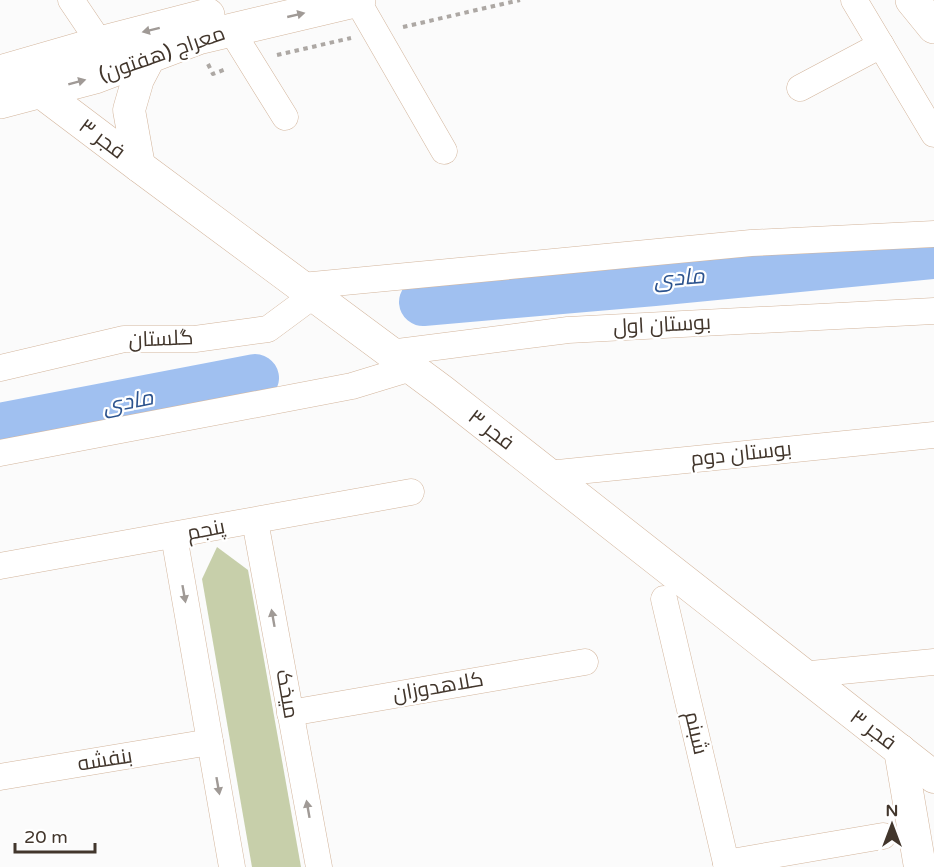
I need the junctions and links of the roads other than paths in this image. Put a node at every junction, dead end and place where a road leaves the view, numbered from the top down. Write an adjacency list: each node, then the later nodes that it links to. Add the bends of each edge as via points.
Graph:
1 (71, 0): 8 (street)
2 (268, 0): 8 (main road, معراج (هفتون), one-way to 8)
3 (358, 0): 7 (main road, معراج (هفتون), one-way to 3); 17 (street)
4 (854, 0): 9 (street)
5 (912, 0): 6 (main road)
6 (934, 27)
7 (231, 30): 10 (main road, معراج (هفتون), via 198,38); 15 (street)
8 (100, 43): 11 (main road, معراج (هفتون))
9 (881, 45): 12 (street); 16 (street)
10 (149, 58): 13 (main road, معراج (هفتون), one-way to 10); 18 (street, via 129,110)
11 (5, 66): 13 (street, فجر ۳)
12 (800, 88)
13 (40, 92): 14 (main road, معراج (هفتون)); 18 (street, فجر ۳)
14 (0, 102)
15 (285, 117)
16 (934, 134)
17 (444, 151)
18 (139, 166): 20 (street, فجر ۳)
19 (934, 234): 20 (street, via 751,243)
20 (308, 291): 22 (street, فجر ۳); 23 (street, گلستان, via 268,329 195,339 124,339)
21 (934, 311): 22 (street, بوستان اول, via 568,330)
22 (401, 360): 25 (street, بوستان اول, via 352,386); 26 (street, فجر ۳)
23 (0, 368)
24 (934, 435): 26 (street, بوستان دوم)
25 (0, 453)
26 (548, 474): 34 (street, فجر ۳)
27 (411, 492): 28 (street, پنجم)
28 (255, 520): 29 (street, پنجم); 35 (street, میخک, one-way to 28)
29 (174, 536): 30 (street, پنجم); 36 (street, one-way to 36)
30 (0, 566)
31 (664, 599): 41 (street, شبنم)
32 (585, 662): 35 (street, کلاهدوزان)
33 (934, 662): 34 (street)
34 (801, 675): 37 (street, فجر ۳)
35 (290, 713): 43 (street, میخک, one-way to 35)
36 (210, 742): 38 (street, بنفشه); 42 (street, one-way to 42)
37 (900, 750): 39 (street, فجر ۳); 44 (street)
38 (0, 777)
39 (934, 777)
40 (883, 836): 41 (street)
41 (727, 865)
42 (232, 867)
43 (319, 867)
44 (920, 867)

